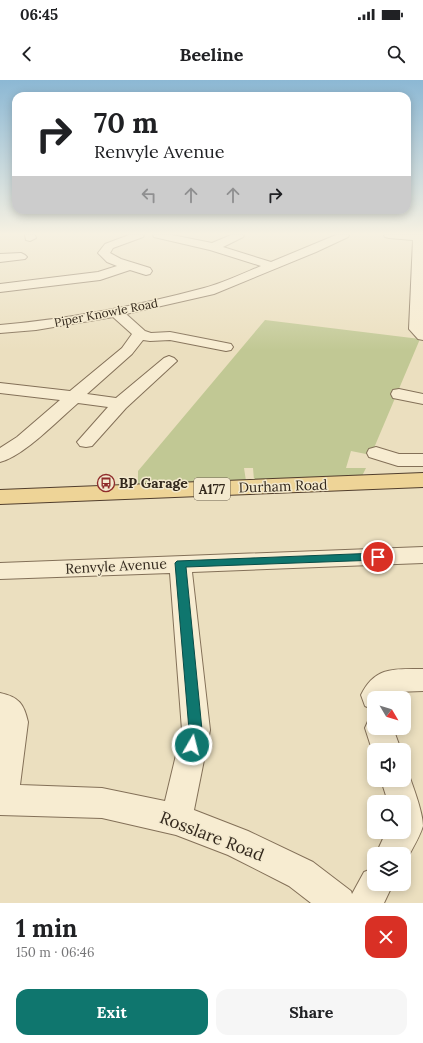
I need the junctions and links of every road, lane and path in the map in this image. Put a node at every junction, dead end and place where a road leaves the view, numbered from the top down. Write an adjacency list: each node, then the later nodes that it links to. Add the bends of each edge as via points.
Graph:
1 (108, 273): 4 (street)
2 (253, 273): 5 (street, Piper Knowle Road, via 209,291)
3 (420, 273): 8 (street, via 416,329)
4 (0, 288)
5 (116, 312): 6 (street, Piper Knowle Road, via 36,326); 7 (street)
6 (0, 329)
7 (140, 334): 9 (street, via 150,337 170,336); 13 (street, via 127,351)
8 (423, 336)
9 (226, 347)
10 (168, 361): 15 (street)
11 (0, 388): 13 (street)
12 (399, 394): 14 (street)
13 (74, 397): 15 (street); 18 (street, via 23,441)
14 (423, 399)
15 (120, 404): 16 (street)
16 (86, 442)
17 (376, 453): 19 (street, via 398,460)
18 (0, 456)
19 (423, 460)
20 (423, 480): 21 (main road, Durham Road / A177)
21 (0, 496)
22 (423, 555): 23 (street, Renvyle Avenue)
23 (180, 563): 24 (street, Renvyle Avenue); 29 (street, via 196,730)
24 (0, 571)
25 (423, 680): 26 (street, via 389,681)
26 (379, 691)
27 (0, 705): 28 (street, via 12,712 14,722)
28 (1, 800): 29 (street, Rosslare Road, via 102,803)
29 (176, 819): 31 (street, Rosslare Road, via 237,842 301,874)
30 (372, 891): 32 (street)
31 (339, 903)
32 (366, 903)

